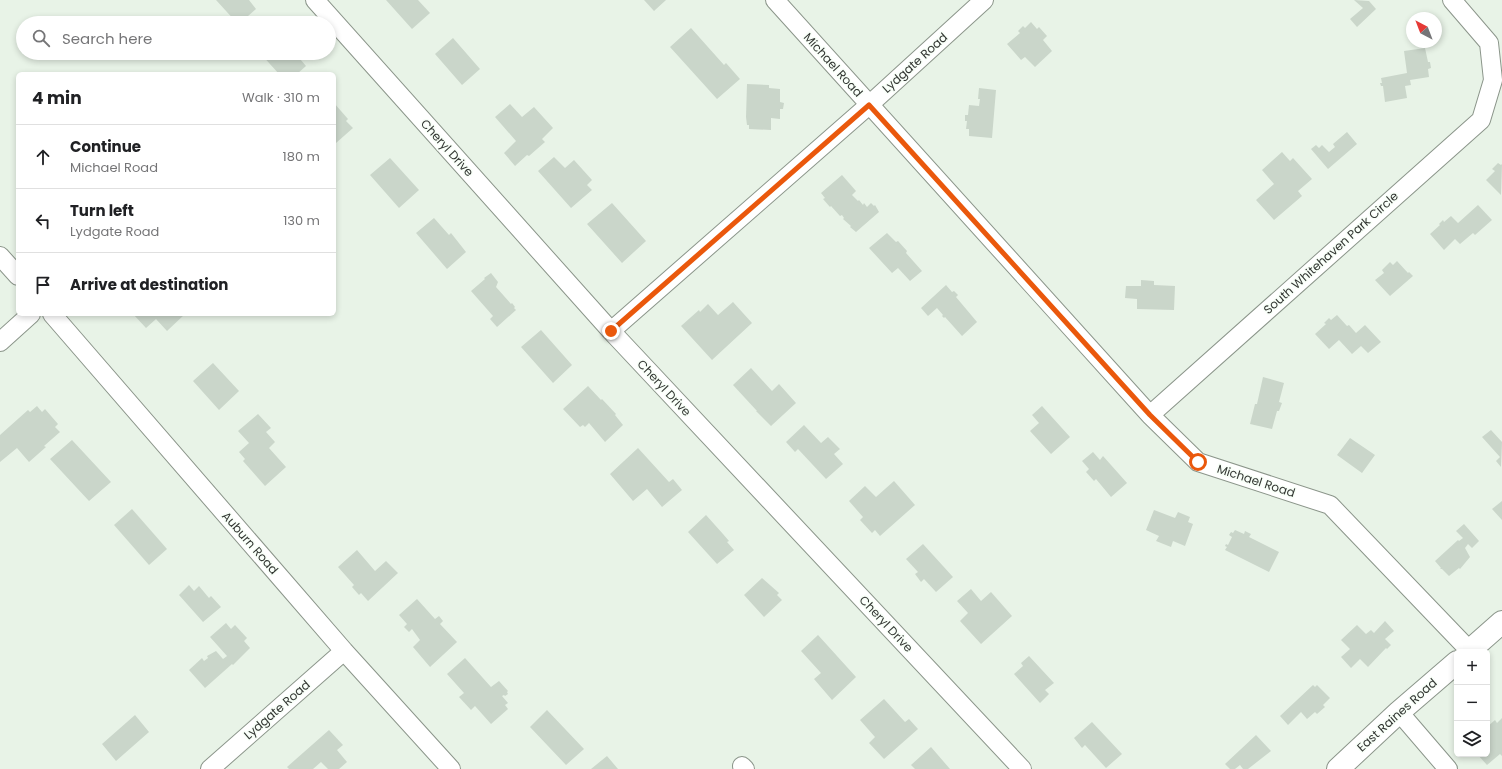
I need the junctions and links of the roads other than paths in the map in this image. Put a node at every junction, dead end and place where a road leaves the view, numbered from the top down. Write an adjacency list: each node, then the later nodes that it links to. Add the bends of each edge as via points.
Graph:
1 (315, 0): 5 (street, Cheryl Drive)
2 (775, 0): 7 (street, Michael Road)
3 (984, 0): 7 (street, Lydgate Road)
4 (1452, 0): 14 (street, South Whitehaven Park Circle, via 1489,43 1493,80 1481,120)
5 (329, 16)
6 (336, 23): 12 (street, Cheryl Drive)
7 (869, 105): 12 (street, Lydgate Road); 14 (street, Michael Road)
8 (0, 256): 9 (street)
9 (16, 274)
10 (28, 316): 13 (street)
11 (54, 316): 18 (street, Auburn Road)
12 (611, 331): 23 (street, Cheryl Drive)
13 (0, 342)
14 (1150, 415): 16 (street, Michael Road, via 1198,462 1330,505)
15 (1502, 622): 17 (main road, East Raines Road)
16 (1460, 649)
17 (1472, 649)
18 (344, 651): 21 (street, Lydgate Road); 22 (street, Auburn Road)
19 (1454, 664): 20 (main road, East Raines Road)
20 (1399, 712): 24 (main road, East Raines Road); 25 (street)
21 (210, 769)
22 (451, 769)
23 (1022, 769)
24 (1338, 769)
25 (1448, 769)

